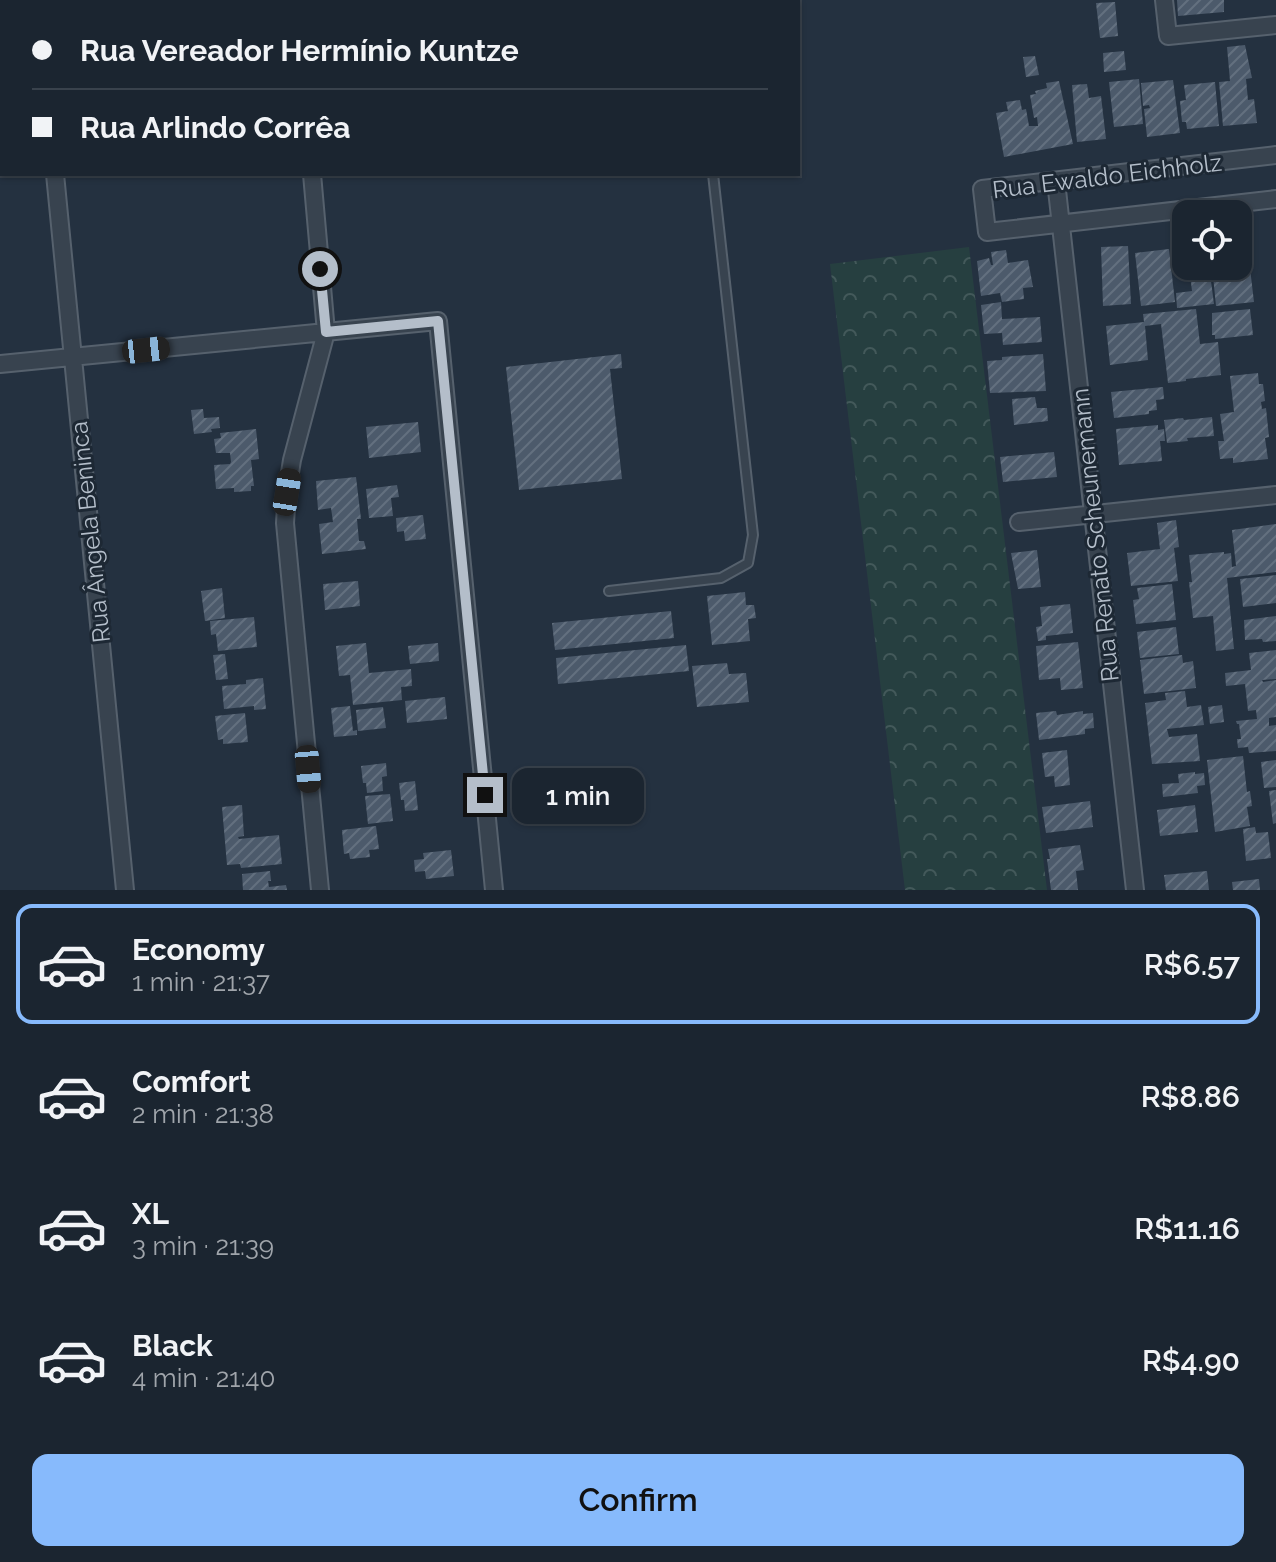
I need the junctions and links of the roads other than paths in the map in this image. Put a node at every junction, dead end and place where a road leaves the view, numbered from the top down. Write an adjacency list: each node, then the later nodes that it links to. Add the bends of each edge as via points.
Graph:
1 (1164, 0): 2 (street, via 1168,36)
2 (1276, 25)
3 (1276, 155): 7 (street, Rua Ewaldo Eichholz)
4 (55, 176): 11 (street, Rua Ângela Beninca)
5 (312, 176): 10 (street)
6 (713, 176): 16 (lane, via 753,535 748,563 721,578)
7 (1056, 181): 9 (street, Rua Renato Scheunemann); 9 (street, Rua Ewaldo Eichholz, via 982,189 983,204 987,232)
8 (1276, 199): 9 (street, Rua Ewaldo Eichholz)
9 (1060, 224): 14 (street, Rua Renato Scheunemann)
10 (326, 332): 11 (street); 18 (street, via 292,460 285,523); 19 (street, via 438,321)
11 (73, 357): 12 (street); 17 (street, Rua Ângela Beninca)
12 (0, 364)
13 (1276, 495): 14 (street)
14 (1093, 514): 15 (street); 20 (street, Rua Renato Scheunemann)
15 (1019, 522)
16 (609, 591)
17 (125, 890)
18 (320, 890)
19 (494, 890)
20 (1135, 890)

